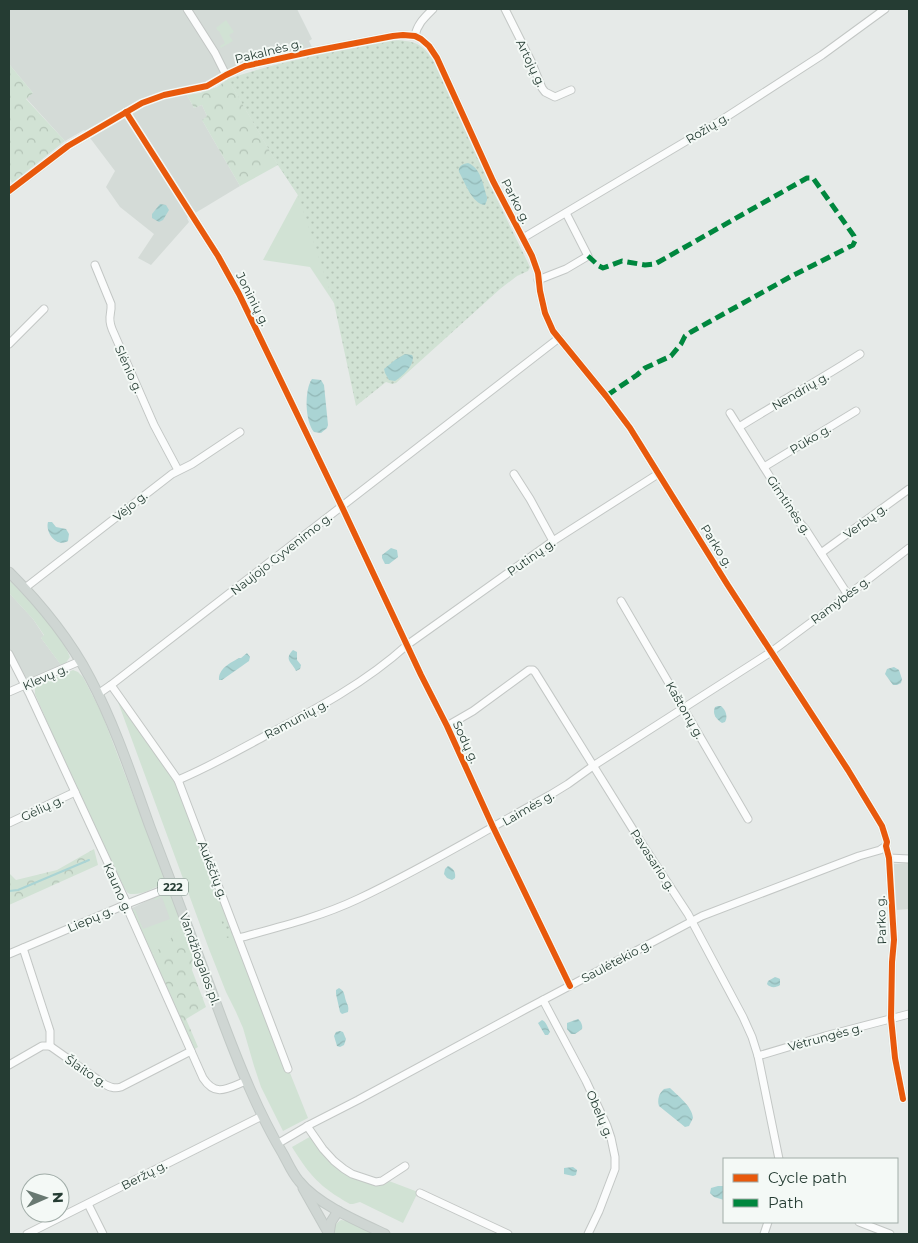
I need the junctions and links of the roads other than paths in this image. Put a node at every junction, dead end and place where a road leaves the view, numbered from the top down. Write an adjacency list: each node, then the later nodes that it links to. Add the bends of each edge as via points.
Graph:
1 (187, 9): 6 (street)
2 (434, 9): 5 (street, via 423,19)
3 (505, 9): 7 (street, Artojų g., via 545,92 555,97)
4 (885, 9): 10 (street, Rožių g., via 749,102)
5 (415, 36): 6 (street, Pakalnės g., via 393,36 314,51 245,66); 11 (street, Parko g., via 426,43 437,58)
6 (226, 75): 8 (street, Pakalnės g., via 207,86 157,96)
7 (571, 90)
8 (126, 112): 9 (street, Pakalnės g., via 62,150); 27 (street, Joninių g., via 239,294)
9 (9, 191)
10 (566, 213): 11 (street, Rožių g.); 13 (street, via 588,256)
11 (523, 238): 13 (street, Parko g., via 534,260)
12 (95, 264): 23 (street, Slėnio g., via 111,304 109,319 112,329 149,414)
13 (538, 280): 15 (street, Parko g., via 544,314)
14 (44, 309): 16 (street)
15 (559, 338): 25 (street, Parko g., via 616,408); 27 (street, Naujojo Gyvenimo g.)
16 (9, 344)
17 (860, 354): 20 (street, Nendrių g.)
18 (856, 411): 22 (street, Pūko g.)
19 (730, 413): 20 (street, Gimtinės g.)
20 (739, 427): 22 (street, Gimtinės g.)
21 (240, 432): 23 (street, Vėjo g.)
22 (764, 467): 30 (street, Gimtinės g.)
23 (178, 470): 32 (street, Vėjo g.)
24 (514, 474): 28 (street)
25 (658, 474): 28 (street, Putinų g.); 36 (street, Parko g.)
26 (909, 489): 30 (street, Verbų g.)
27 (342, 507): 35 (street, Sodų g.); 40 (street, Naujojo Gyvenimo g.)
28 (553, 541): 35 (street, Putinų g.)
29 (909, 548): 33 (street, Ramybės g.)
30 (821, 553): 33 (street, Gimtinės g.)
31 (9, 572): 32 (main road, Vandžiogalos pl. / 222)
32 (25, 588): 38 (main road, Vandžiogalos pl. / 222)
33 (848, 595): 36 (street, Ramybės g.)
34 (622, 601): 43 (street, Kaštonų g.)
35 (407, 646): 44 (street, Sodų g.); 46 (street, Ramunių g., via 333,700)
36 (771, 652): 43 (street, Laimės g.); 51 (street, Parko g., via 877,817 885,832)
37 (9, 654): 39 (street, Kauno g.)
38 (80, 661): 39 (street, Klevų g.); 42 (main road, Vandžiogalos pl. / 222)
39 (25, 685): 41 (street, Klevų g.); 47 (street, Kauno g.)
40 (111, 685): 42 (street, Naujojo Gyvenimo g.); 46 (street, Aukščių g.)
41 (9, 692)
42 (98, 694): 54 (main road, Vandžiogalos pl. / 222)
43 (684, 708): 45 (street, Laimės g.); 48 (street, Kaštonų g.)
44 (447, 726): 45 (street, Pavasario g., via 533,670); 50 (street, Sodų g.)
45 (594, 766): 50 (street, Laimės g.); 56 (street, Pavasario g.)
46 (178, 780): 57 (street, Aukščių g.)
47 (75, 792): 49 (street, Gėlių g.); 55 (street, Kauno g.)
48 (748, 818)
49 (9, 823)
50 (493, 827): 57 (street, Laimės g., via 357,899 316,916); 60 (street, Sodų g.)
51 (886, 846): 52 (street, Parko g.); 56 (street, Saulėtekio g.)
52 (889, 858): 53 (street); 63 (street, Parko g., via 894,940)
53 (909, 859)
54 (173, 886): 55 (street, Liepų g.); 69 (main road, Vandžiogalos pl. / 222)
55 (127, 904): 58 (street, Liepų g.); 65 (street, Kauno g.)
56 (692, 921): 60 (street, Saulėtekio g.); 66 (street, Pavasario g., via 749,1030)
57 (239, 938): 68 (street, Aukščių g.)
58 (22, 948): 59 (street, Liepų g.); 64 (street, via 50,1031)
59 (9, 954)
60 (570, 986): 61 (street, Saulėtekio g.)
61 (542, 1000): 72 (street, Saulėtekio g.); 86 (street, Obelų g., via 607,1126 615,1157 615,1169)
62 (909, 1014): 63 (street, Vėtrungės g.)
63 (891, 1018): 66 (street, Vėtrungės g.); 70 (street, Parko g.)
64 (50, 1046): 65 (street, Šlaito g., via 114,1088); 67 (street, via 42,1046)
65 (191, 1051): 69 (street, Kauno g., via 211,1088 223,1089)
66 (758, 1056): 74 (street, Pavasario g.)
67 (9, 1065)
68 (288, 1069)
69 (246, 1081): 71 (main road, Vandžiogalos pl. / 222)
70 (903, 1099)
71 (262, 1116): 73 (main road, Vandžiogalos pl. / 222); 78 (street, Beržų g.)
72 (307, 1126): 73 (street, Saulėtekio g.); 75 (street, via 334,1161 352,1174 376,1182)
73 (277, 1144): 76 (main road, Vandžiogalos pl. / 222)
74 (779, 1158)
75 (405, 1166)
76 (299, 1181): 79 (main road, Vandžiogalos pl. / 222); 83 (main road)
77 (420, 1193): 85 (street)
78 (88, 1204): 81 (street, Beržų g.); 82 (street)
79 (338, 1211): 83 (main road, via 331,1222); 84 (main road, Vandžiogalos pl. / 222)
80 (862, 1223): 87 (street)
81 (27, 1234)
82 (103, 1234)
83 (329, 1234)
84 (385, 1234)
85 (508, 1234)
86 (588, 1234)
87 (890, 1234)

